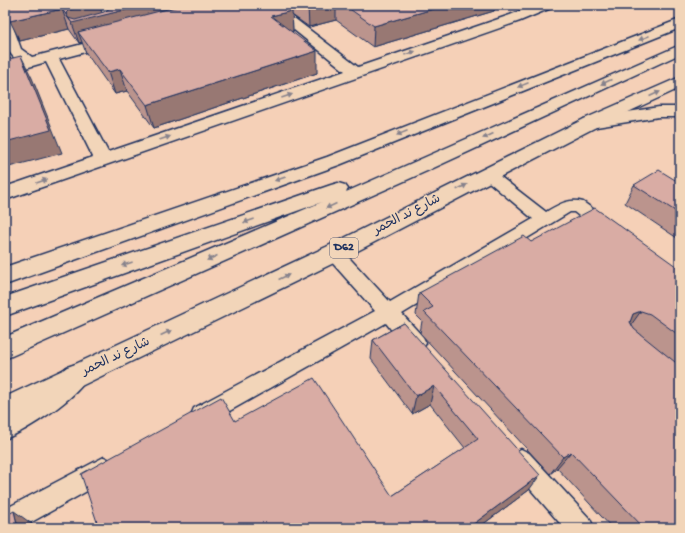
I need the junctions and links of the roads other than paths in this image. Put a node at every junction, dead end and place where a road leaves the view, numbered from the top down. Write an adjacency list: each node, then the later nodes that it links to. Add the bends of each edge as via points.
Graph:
1 (102, 5): 7 (main road, via 114,22 107,27)
2 (269, 5): 15 (main road)
3 (546, 5): 4 (main road)
4 (516, 11): 15 (main road, one-way to 4)
5 (680, 23): 26 (main road, one-way to 26, via 333,161)
6 (5, 24): 11 (main road)
7 (88, 32)
8 (128, 36): 12 (main road)
9 (30, 48): 11 (main road)
10 (680, 48): 20 (main road, one-way to 20)
11 (15, 51): 13 (main road)
12 (51, 57): 13 (main road); 19 (main road)
13 (30, 63): 14 (main road)
14 (5, 69)
15 (355, 72): 19 (main road, one-way to 15)
16 (680, 82): 18 (main road, شارع ند الحمر / D62, one-way to 16)
17 (680, 112): 18 (main road, via 659,112)
18 (590, 123): 21 (main road, شارع ند الحمر / D62)
19 (103, 160): 22 (main road, one-way to 19)
20 (420, 167): 27 (main road, one-way to 27, via 322,193); 29 (main road, one-way to 29)
21 (488, 174): 23 (lane); 25 (main road, شارع ند الحمر / D62, one-way to 21)
22 (5, 194)
23 (545, 220): 24 (lane, via 566,207 577,206); 28 (lane)
24 (617, 235)
25 (334, 253): 28 (lane); 31 (main road, شارع ند الحمر / D62, one-way to 25)
26 (5, 276)
27 (5, 307)
28 (388, 313): 30 (lane); 33 (lane)
29 (5, 348)
30 (430, 359)
31 (76, 375): 32 (main road, شارع ند الحمر / D62); 34 (main road, via 45,401)
32 (5, 410)
33 (186, 424)
34 (5, 426)
35 (508, 446): 38 (lane)
36 (123, 458): 37 (lane)
37 (5, 523)
38 (581, 528)

